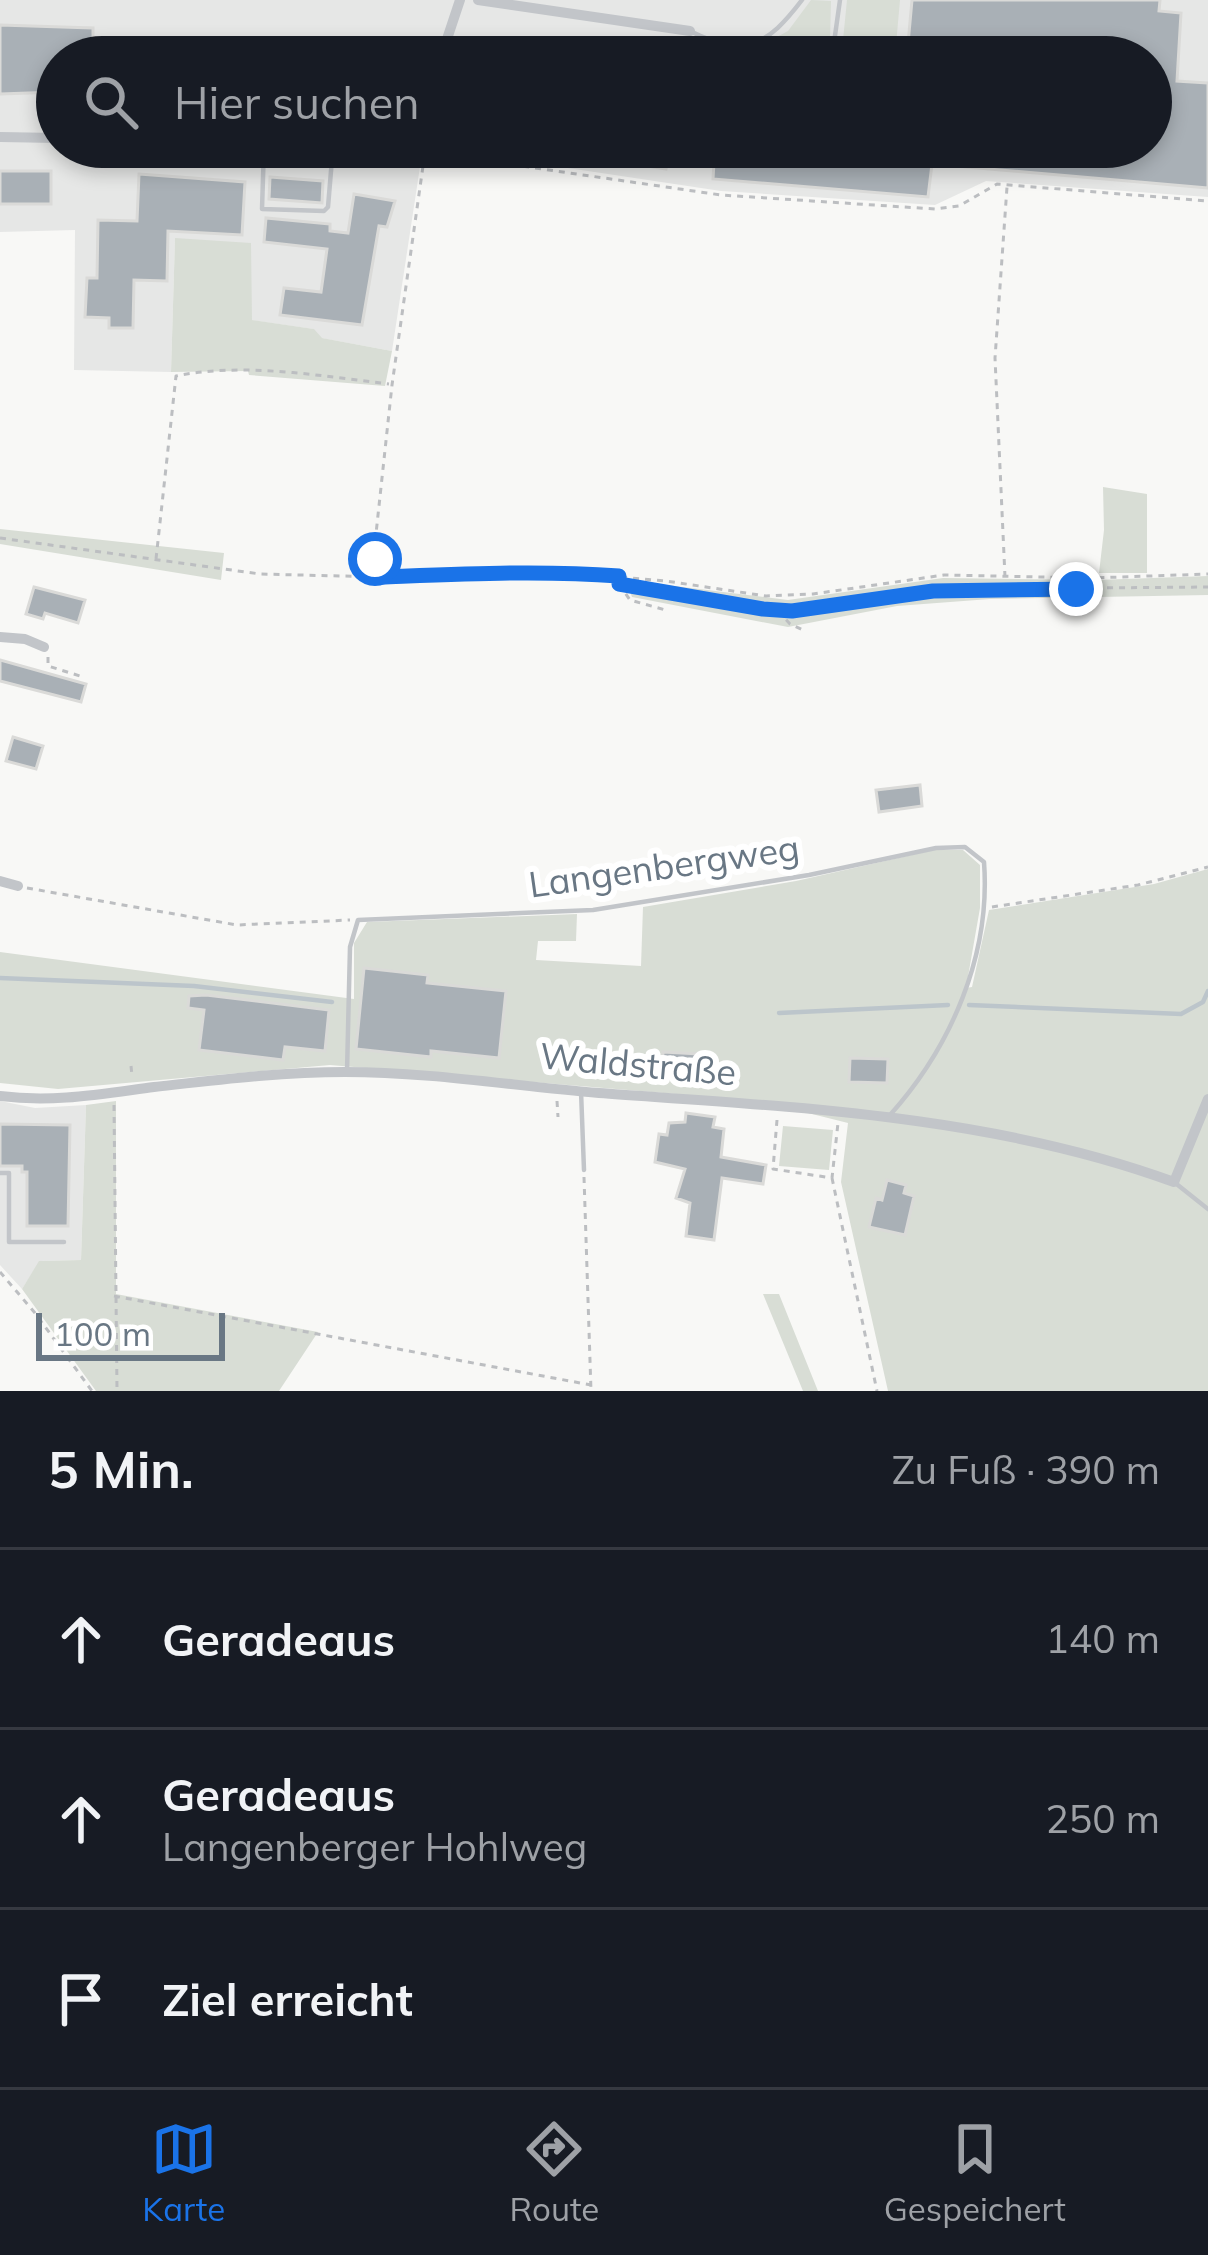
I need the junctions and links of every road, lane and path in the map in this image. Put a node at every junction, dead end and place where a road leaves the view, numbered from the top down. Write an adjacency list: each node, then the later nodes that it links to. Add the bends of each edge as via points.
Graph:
1 (460, 0): 6 (street)
2 (478, 0): 5 (street)
3 (802, 0): 8 (lane)
4 (840, 0): 9 (lane)
5 (690, 31): 7 (lane)
6 (448, 36)
7 (700, 36)
8 (768, 36)
9 (835, 36)
10 (0, 137): 11 (street)
11 (36, 138)
12 (263, 168): 13 (lane, via 262,208 324,211)
13 (331, 168)
14 (423, 168): 18 (path)
15 (535, 168): 16 (path, via 721,195 935,209)
16 (1007, 185): 17 (path); 24 (path, via 995,358)
17 (1208, 201)
18 (392, 385): 20 (path, via 301,374 176,376); 23 (path, via 375,543)
19 (0, 538): 20 (path)
20 (156, 561): 23 (path)
21 (1208, 574): 25 (path)
22 (619, 576): 23 (path); 24 (path, via 766,596 944,574); 26 (path)
23 (381, 577)
24 (1005, 577): 25 (path)
25 (1013, 580): 28 (path, bridge)
26 (619, 584): 29 (path, via 630,600); 30 (path)
27 (1208, 587): 30 (path, via 968,589)
28 (1013, 596)
29 (669, 610)
30 (777, 610): 31 (path)
31 (805, 631)
32 (0, 637): 33 (street)
33 (42, 646): 34 (path, via 38,654 50,658 48,666)
34 (80, 676)
35 (1208, 867): 38 (path)
36 (0, 881): 37 (street)
37 (18, 886): 39 (path, via 238,925)
38 (984, 908): 39 (lane, Langenbergweg, via 983,862 965,847 593,910); 49 (lane, Langenbergweg, via 972,977 947,1033)
39 (358, 920): 40 (lane)
40 (346, 1072): 41 (street, Waldstraße); 43 (street, Waldstraße)
41 (556, 1088): 42 (street, Waldstraße); 48 (path)
42 (581, 1091): 46 (street, Waldstraße); 50 (lane)
43 (114, 1092): 44 (street, Waldstraße, via 37,1101); 57 (path)
44 (0, 1096)
45 (1208, 1100): 53 (street)
46 (778, 1106): 47 (street, Waldstraße); 52 (path, via 773,1168)
47 (839, 1111): 49 (street, Waldstraße); 52 (path)
48 (558, 1117)
49 (888, 1118): 53 (street, Waldstraße, via 1084,1153)
50 (584, 1170): 58 (path)
51 (0, 1173): 55 (lane, via 9,1173 9,1241)
52 (832, 1178): 61 (path)
53 (1174, 1182): 54 (lane)
54 (1208, 1209)
55 (64, 1242)
56 (0, 1272): 59 (path)
57 (114, 1296): 58 (path); 60 (path)
58 (591, 1388)
59 (92, 1391)
60 (116, 1391)
61 (877, 1391)

